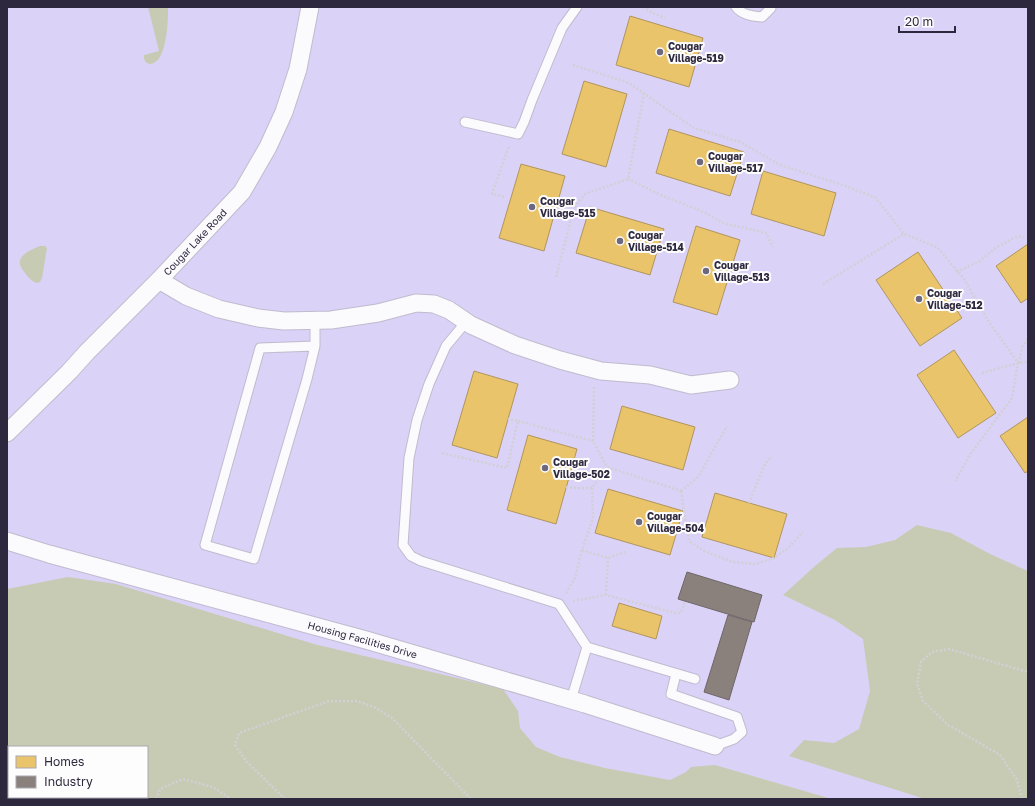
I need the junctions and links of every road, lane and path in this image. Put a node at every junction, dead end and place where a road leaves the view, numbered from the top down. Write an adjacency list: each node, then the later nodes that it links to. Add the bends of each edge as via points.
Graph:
1 (310, 7): 18 (street, Cougar Lake Road, via 298,69 284,112 268,147 242,192)
2 (577, 7): 9 (lane, via 562,28 518,134)
3 (643, 7): 6 (path)
4 (736, 7): 5 (lane, via 740,12 762,17)
5 (771, 8)
6 (665, 18)
7 (573, 65): 8 (path, via 629,83)
8 (644, 93): 11 (path); 13 (path, via 694,128 740,142 780,165 876,198)
9 (466, 122)
10 (509, 143): 12 (path, via 492,194)
11 (628, 179): 15 (path, via 723,223 766,233); 17 (path, via 585,194 574,208)
12 (504, 196)
13 (904, 234): 16 (path, via 937,247); 19 (path)
14 (1026, 238): 16 (path, via 1018,236 997,247 980,261)
15 (773, 247)
16 (957, 272): 25 (path)
17 (556, 277)
18 (159, 280): 20 (street, via 186,296 219,309 284,321); 32 (street, Cougar Lake Road)
19 (823, 284)
20 (315, 320): 21 (street, via 378,313 416,303 434,304 449,310); 23 (lane)
21 (466, 322): 26 (street, via 514,345); 49 (lane, via 446,346 417,420 409,458 403,545 412,556 421,561)
22 (1028, 339): 25 (path, via 1022,347)
23 (314, 346): 23 (lane, via 307,379 254,559 205,545 260,348)
24 (1028, 362): 25 (path)
25 (1018, 363): 27 (path); 37 (path, via 1012,398 971,453)
26 (594, 369): 28 (street, via 650,375 692,385); 33 (path)
27 (982, 373)
28 (730, 380)
29 (508, 419): 30 (path)
30 (518, 421): 33 (path); 34 (path, via 507,468)
31 (727, 426): 40 (path, via 698,476)
32 (7, 433)
33 (593, 441): 36 (path)
34 (442, 453)
35 (772, 456): 41 (path, via 764,466)
36 (607, 467): 39 (path); 40 (path)
37 (955, 481)
38 (566, 487): 39 (path)
39 (592, 488): 44 (path, via 593,518)
40 (681, 490): 42 (path, via 689,541 704,551 734,562 755,564 774,558)
41 (749, 503)
42 (803, 532)
43 (7, 541): 54 (street, Housing Facilities Drive, via 366,640)
44 (582, 550): 46 (path); 49 (path, via 576,578)
45 (625, 552): 46 (path)
46 (608, 558): 47 (path)
47 (606, 595): 48 (path, via 675,613 680,613); 49 (path)
48 (685, 601)
49 (559, 604): 50 (lane)
50 (587, 647): 52 (lane); 54 (lane)
51 (1028, 672): 60 (path, via 949,649 932,652 921,662 917,684 923,701 948,725 1000,755 1017,780)
52 (676, 674): 53 (lane); 55 (lane, via 671,694 736,717 742,732 734,739)
53 (695, 679)
54 (571, 700): 55 (street, Housing Facilities Drive)
55 (715, 746)
56 (156, 799): 57 (path, via 160,788 183,779 213,786)
57 (231, 799)
58 (285, 799): 59 (path, via 246,761 235,745 239,733 329,701 357,701 374,707 392,718)
59 (471, 799)
60 (1022, 799)

